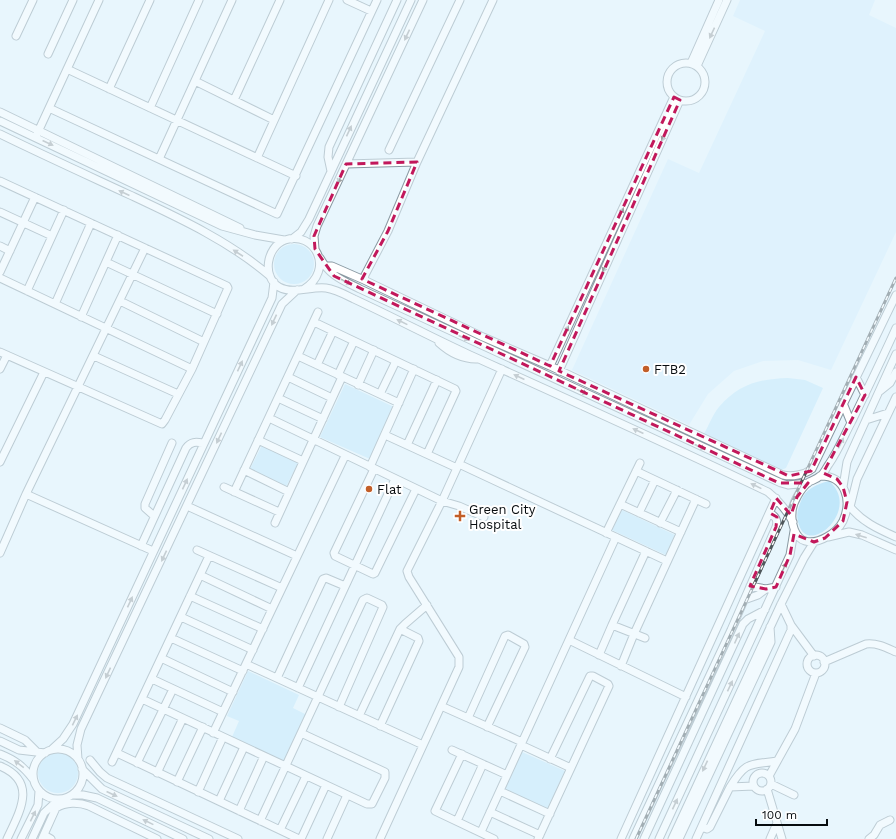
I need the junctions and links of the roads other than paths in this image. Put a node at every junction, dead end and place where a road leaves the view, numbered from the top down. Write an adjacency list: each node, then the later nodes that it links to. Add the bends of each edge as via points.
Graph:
1 (33, 0): 19 (street)
2 (73, 0): 20 (street)
3 (99, 0): 22 (street)
4 (150, 0): 24 (street)
5 (199, 0): 28 (street)
6 (232, 0): 23 (street)
7 (280, 0): 26 (street)
8 (329, 0): 31 (street)
9 (347, 0): 18 (street)
10 (377, 0): 18 (street)
11 (397, 0): 41 (street, via 328,147)
12 (410, 0): 41 (street, one-way to 12)
13 (423, 0): 40 (street, one-way to 40)
14 (460, 0): 36 (street)
15 (493, 0): 39 (street)
16 (720, 0): 21 (street)
17 (727, 0): 21 (street, one-way to 21)
18 (371, 11): 42 (street)
19 (16, 36)
20 (48, 54)
21 (694, 64): 25 (street, via 678,64 669,74 668,86); 25 (street, via 705,75 702,93 692,100)
22 (67, 69): 24 (street); 27 (street)
23 (194, 82): 26 (street); 30 (street)
24 (109, 89): 28 (street)
25 (677, 99): 86 (street, one-way to 25); 91 (street, one-way to 91)
26 (234, 100): 31 (street)
27 (49, 108): 33 (street); 38 (street)
28 (150, 108): 30 (street)
29 (0, 112): 33 (street)
30 (177, 120): 37 (street); 38 (street)
31 (274, 120): 37 (street)
32 (0, 121): 35 (street)
33 (39, 130): 35 (street); 50 (street)
34 (0, 134): 63 (street, one-way to 34, via 258,266 183,221)
35 (35, 137): 50 (street, one-way to 50, via 222,226)
36 (389, 150)
37 (257, 158): 42 (street)
38 (159, 159): 42 (street, via 276,214)
39 (417, 162): 40 (street); 64 (street)
40 (346, 164): 57 (street, one-way to 57, via 317,226 314,236)
41 (331, 171): 52 (street, via 309,219 301,232)
42 (296, 176)
43 (0, 181): 44 (street)
44 (35, 197): 45 (street); 47 (street)
45 (64, 210): 48 (street); 51 (street)
46 (0, 212): 47 (street)
47 (23, 222): 51 (street); 56 (street)
48 (91, 223): 49 (street); 69 (street)
49 (118, 235): 55 (street); 58 (street)
50 (255, 235): 53 (street)
51 (52, 236): 66 (street)
52 (292, 238): 53 (street); 57 (street, via 305,241)
53 (284, 240): 63 (street, via 271,251 268,260)
54 (0, 246): 56 (street)
55 (145, 248): 61 (street); 71 (street, via 228,287)
56 (10, 251): 60 (street)
57 (317, 253): 59 (street); 65 (street, via 320,270 315,280)
58 (106, 262): 61 (street); 72 (street)
59 (325, 266): 64 (street, via 332,266); 115 (street, one-way to 115, via 334,276 360,289)
60 (0, 272)
61 (133, 274): 68 (street); 71 (street)
62 (0, 278): 66 (street)
63 (272, 279): 65 (street, via 280,287 291,291); 119 (street, one-way to 63, via 272,298)
64 (364, 280): 86 (street)
65 (301, 289): 90 (street, one-way to 65, via 327,288); 148 (street, one-way to 148, via 282,304)
66 (27, 291): 69 (street)
67 (896, 295): 96 (street)
68 (120, 301): 75 (street); 78 (street)
69 (55, 304): 72 (street)
70 (318, 312): 73 (street)
71 (217, 314): 78 (street)
72 (81, 317): 75 (street)
73 (314, 322): 76 (street); 83 (street)
74 (896, 328): 103 (street)
75 (107, 329): 82 (street); 87 (street)
76 (333, 331): 77 (street); 85 (street)
77 (354, 341): 79 (street); 94 (street)
78 (204, 342): 87 (street)
79 (374, 350): 84 (street); 98 (street)
80 (3, 353): 88 (street); 92 (street)
81 (896, 354): 100 (street)
82 (94, 356): 99 (street); 101 (street)
83 (298, 356): 85 (street); 95 (street)
84 (396, 361): 89 (street); 102 (street)
85 (317, 365): 94 (street)
86 (550, 366): 91 (street)
87 (192, 368): 101 (street)
88 (0, 369)
89 (414, 369): 97 (street); 107 (street)
90 (502, 369): 127 (street); 142 (street, one-way to 90, via 709,464)
91 (559, 370): 111 (street)
92 (44, 372): 99 (street); 124 (street)
93 (896, 372): 100 (street, via 890,383)
94 (340, 376): 98 (street); 106 (street)
95 (288, 377): 105 (street); 106 (street)
96 (856, 377): 103 (street); 108 (street)
97 (437, 380): 121 (street); 122 (street, via 456,390)
98 (358, 385): 102 (street)
99 (79, 386): 101 (street, via 162,424); 141 (street)
100 (879, 392): 113 (street)
101 (178, 394)
102 (380, 394): 107 (street)
103 (865, 395): 114 (street)
104 (896, 397): 109 (street)
105 (278, 398): 110 (street); 112 (street)
106 (332, 398): 112 (street)
107 (399, 403): 116 (street)
108 (843, 403): 111 (street, via 811,470 789,476); 114 (street)
109 (888, 413): 113 (street); 147 (street, via 857,479)
110 (269, 418): 117 (street); 118 (street)
111 (660, 418): 115 (street)
112 (323, 419): 118 (street)
113 (866, 420): 136 (street, via 847,462)
114 (851, 423): 131 (street, one-way to 114, via 838,451)
115 (657, 427): 134 (street, one-way to 134, via 781,484)
116 (385, 435): 121 (street); 128 (street)
117 (258, 440): 125 (street); 129 (street)
118 (313, 440): 123 (street); 125 (street)
119 (204, 443): 152 (street, via 193,442 186,448); 167 (street, one-way to 119)
120 (172, 444): 152 (street, via 145,504 145,508)
121 (407, 445): 122 (street)
122 (427, 454): 127 (street)
123 (345, 456): 128 (street); 171 (street)
124 (0, 460)
125 (304, 461): 140 (street)
126 (640, 463): 130 (street)
127 (458, 466): 144 (street); 159 (street)
128 (372, 468): 132 (street); 173 (street, via 334,553 335,556)
129 (244, 470): 139 (street); 140 (street)
130 (636, 471): 133 (street); 145 (street)
131 (821, 476): 134 (street); 136 (street, via 837,479)
132 (395, 479): 137 (street); 173 (street)
133 (655, 480): 138 (street); 151 (street)
134 (808, 483): 154 (street, via 797,497 792,513)
135 (224, 487): 139 (street)
136 (843, 487): 147 (street)
137 (416, 489): 144 (street); 173 (street, via 376,573)
138 (677, 490): 143 (street); 156 (street)
139 (234, 492): 149 (street)
140 (289, 492): 149 (street)
141 (26, 494): 164 (street); 169 (street)
142 (776, 498): 150 (street); 154 (street)
143 (696, 499): 146 (street); 158 (street)
144 (442, 501): 153 (street); 183 (street, via 407,571)
145 (620, 504): 151 (street); 159 (street)
146 (706, 504)
147 (848, 505): 161 (street, via 866,522); 162 (street, via 840,526)
148 (187, 506): 171 (street); 238 (street, one-way to 238, via 82,729 77,745)
149 (280, 512): 155 (street)
150 (770, 512): 176 (street, via 777,520 776,527); 211 (street)
151 (639, 513): 156 (street)
152 (154, 516): 164 (street)
153 (484, 517)
154 (793, 522): 157 (street)
155 (275, 523)
156 (660, 523): 158 (street)
157 (794, 530): 163 (street, via 804,541); 177 (street, one-way to 157, via 790,555)
158 (681, 532): 172 (street)
159 (606, 533): 160 (street)
160 (616, 537): 168 (street); 195 (street)
161 (896, 537)
162 (825, 538): 163 (street); 166 (street, one-way to 162, via 849,532)
163 (814, 542): 182 (street)
164 (141, 546): 167 (street)
165 (197, 550): 170 (street)
166 (896, 550)
167 (153, 551): 232 (street, one-way to 167, via 63,739 73,724)
168 (646, 551): 172 (street); 188 (street)
169 (0, 553)
170 (209, 556): 174 (street); 178 (street)
171 (297, 556): 178 (street)
172 (667, 561): 192 (street)
173 (355, 565): 175 (street)
174 (200, 575): 180 (street); 184 (street)
175 (345, 586): 205 (street, via 323,579); 207 (street)
176 (750, 586): 179 (street); 181 (street)
177 (776, 587): 179 (street); 185 (street)
178 (282, 588): 184 (street)
179 (766, 589): 181 (street)
180 (190, 596): 186 (street); 190 (street)
181 (744, 600): 293 (street)
182 (781, 604): 187 (street); 189 (street)
183 (427, 606): 191 (street); 213 (street, via 460,661)
184 (272, 609): 190 (street)
185 (765, 610): 294 (street, one-way to 185, via 743,624); 295 (street, one-way to 185)
186 (181, 617): 193 (street); 196 (street)
187 (791, 625): 199 (street); 275 (street, via 791,630)
188 (612, 626): 192 (street); 198 (street)
189 (770, 627): 296 (street, one-way to 296); 297 (street, via 771,642)
190 (263, 629): 196 (street)
191 (400, 629): 217 (street); 220 (street, via 418,638 418,641)
192 (634, 634): 194 (street); 202 (street)
193 (171, 638): 200 (street); 203 (street)
194 (645, 638)
195 (568, 640): 198 (street); 228 (street)
196 (253, 650): 203 (street)
197 (896, 652): 201 (street, via 874,643 866,644)
198 (599, 655): 202 (street)
199 (814, 656): 201 (street, via 819,656); 204 (street, via 808,661 807,666)
200 (162, 658): 206 (street); 209 (street)
201 (824, 662): 204 (street, via 823,668)
202 (621, 666): 211 (street)
203 (245, 667): 205 (street); 209 (street)
204 (816, 673): 241 (street, via 795,730)
205 (277, 678): 207 (street)
206 (152, 679): 208 (street); 212 (street)
207 (298, 688): 210 (street)
208 (173, 689): 215 (street); 216 (street)
209 (233, 692): 216 (street)
210 (318, 697): 214 (street); 214 (street, via 364,598 382,604 383,608); 225 (street)
211 (686, 697): 292 (street)
212 (142, 699): 215 (street); 234 (street)
213 (441, 706): 219 (street); 229 (street)
214 (339, 707): 217 (street)
215 (163, 709): 218 (street); 243 (street)
216 (223, 712): 224 (street)
217 (359, 716): 220 (street)
218 (183, 718): 221 (street); 249 (street)
219 (468, 718): 222 (street); 222 (street, via 505,636 508,635 525,647)
220 (380, 726): 229 (street)
221 (203, 727): 224 (street); 253 (street)
222 (487, 727): 228 (street)
223 (0, 728): 233 (street, via 25,740)
224 (214, 732): 226 (street)
225 (300, 733): 246 (street); 262 (street, via 385,772 385,778 372,804)
226 (224, 737): 230 (street); 260 (street)
227 (0, 741): 233 (street, via 19,750)
228 (521, 744): 239 (street); 250 (street)
229 (423, 745): 290 (street)
230 (244, 747): 237 (street); 265 (street)
231 (452, 750): 236 (street)
232 (48, 751): 233 (street); 238 (street, via 61,749); 252 (street, via 37,760 33,769)
233 (36, 752)
234 (116, 753): 242 (street); 243 (street)
235 (0, 754): 252 (street, one-way to 235, via 24,767)
236 (462, 754): 244 (street); 272 (street, via 435,810)
237 (264, 756): 246 (street); 266 (street)
238 (78, 759): 248 (street)
239 (550, 759): 247 (street); 247 (street, via 589,678 593,676 609,685)
240 (90, 760): 271 (street, via 107,778)
241 (777, 761): 254 (street); 257 (street, via 746,767)
242 (112, 762)
243 (137, 763): 249 (street)
244 (483, 764): 250 (street); 272 (street)
245 (0, 766): 280 (street, via 14,773 23,795 21,810)
246 (285, 766): 251 (street); 269 (street)
247 (571, 768): 268 (street)
248 (82, 769): 261 (street, via 82,779); 274 (street, one-way to 274, via 102,789)
249 (158, 773): 253 (street)
250 (507, 775): 259 (street)
251 (306, 776): 255 (street); 276 (street)
252 (33, 779): 258 (street)
253 (177, 782): 260 (street)
254 (769, 783): 256 (street, via 762,791); 256 (street, via 764,773 756,775 753,780); 263 (street); 273 (street)
255 (326, 785): 262 (street); 288 (street)
256 (754, 786): 257 (street)
257 (730, 787): 275 (street, via 710,827)
258 (39, 791): 264 (street, via 45,796); 281 (street, one-way to 258, via 38,805)
259 (500, 791): 267 (street); 268 (street)
260 (198, 792): 265 (street)
261 (72, 795): 264 (street); 285 (street, one-way to 261, via 97,798)
262 (347, 795): 289 (street)
263 (794, 795)
264 (60, 799): 282 (street, via 44,813)
265 (219, 801): 266 (street)
266 (239, 811): 269 (street)
267 (490, 812): 277 (street); 279 (street)
268 (550, 814): 279 (street)
269 (260, 820): 276 (street)
270 (890, 820): 301 (street, via 880,825)
271 (198, 821): 274 (street); 287 (street)
272 (457, 821): 277 (street)
273 (777, 823): 299 (street); 300 (street)
274 (178, 824): 286 (street)
275 (702, 827): 298 (street)
276 (280, 830): 288 (street)
277 (481, 832): 291 (street)
278 (43, 837): 283 (street); 284 (street, via 56,808 71,803 89,806)
279 (539, 837)
280 (7, 839)
281 (21, 839)
282 (32, 839)
283 (51, 839)
284 (157, 839)
285 (183, 839)
286 (209, 839)
287 (238, 839)
288 (300, 839)
289 (327, 839)
290 (380, 839)
291 (494, 839)
292 (621, 839)
293 (633, 839)
294 (644, 839)
295 (659, 839)
296 (672, 839)
297 (679, 839)
298 (696, 839)
299 (770, 839)
300 (782, 839)
301 (869, 839)

